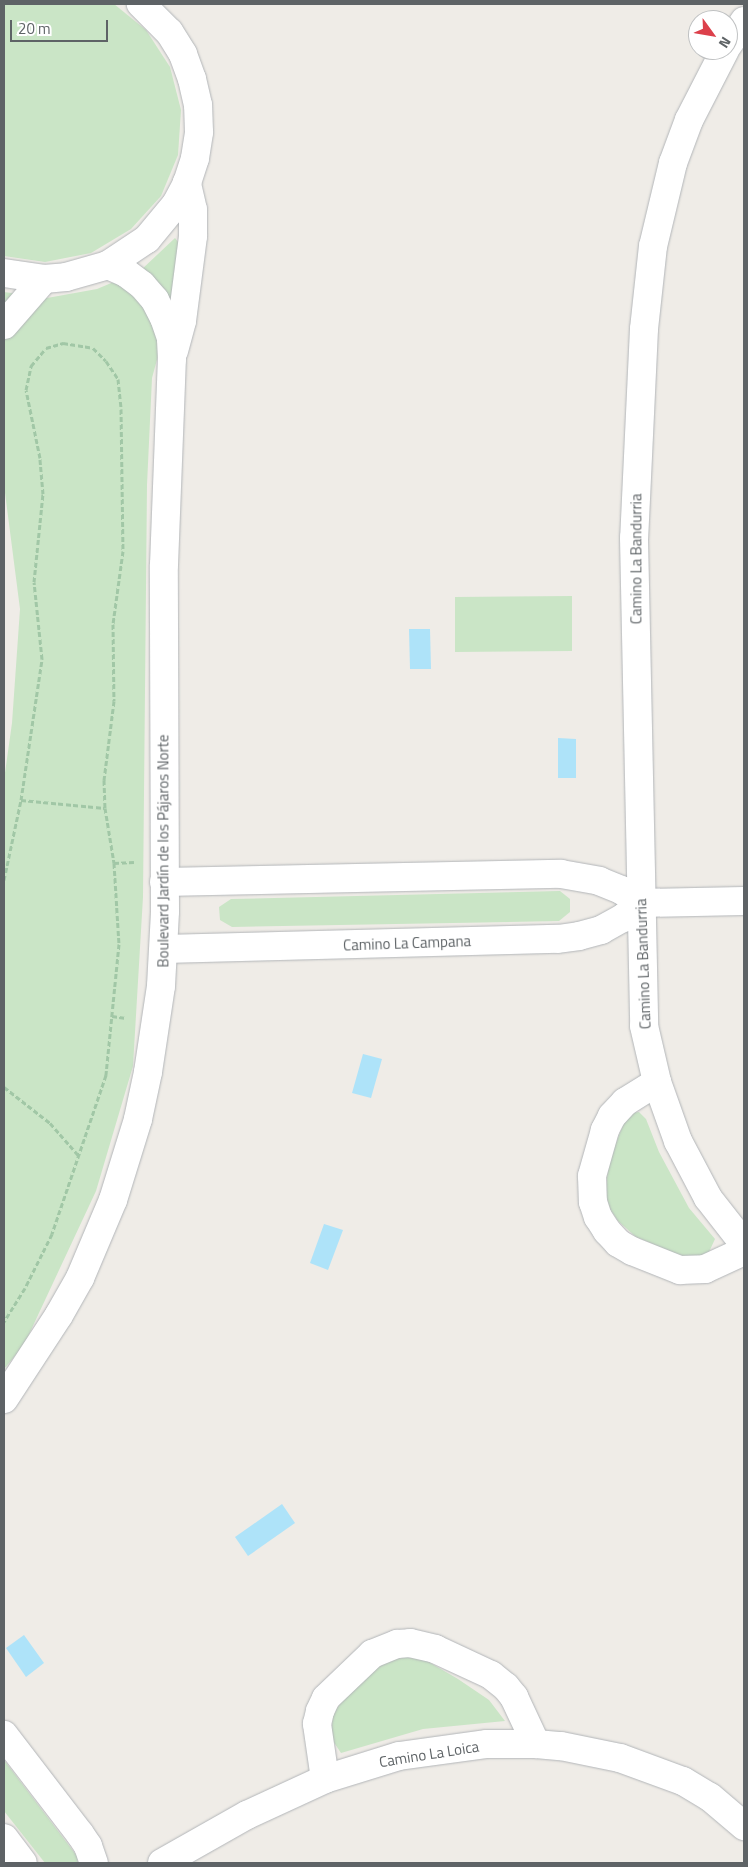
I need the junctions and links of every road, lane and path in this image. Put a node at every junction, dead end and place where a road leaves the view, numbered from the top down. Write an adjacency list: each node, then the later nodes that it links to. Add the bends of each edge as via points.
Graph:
1 (141, 4): 3 (street, via 169,32 183,54 192,79 198,105 198,132 195,158)
2 (720, 60): 14 (street, Camino La Bandurria, via 689,120 673,163 653,246 648,287 634,538)
3 (187, 183): 4 (street, via 163,223 141,244); 8 (street, Boulevard Jardín de los Pájaros Norte, via 193,210 193,236 182,321)
4 (108, 265): 6 (street, via 66,277); 8 (street, Boulevard Jardín de los Pájaros Norte, via 142,285 154,300 164,318)
5 (4, 273): 6 (street)
6 (44, 279): 7 (street)
7 (4, 326)
8 (172, 359): 12 (street, Boulevard Jardín de los Pájaros Norte, via 164,565)
9 (21, 800): 10 (path); 10 (path, via 42,658 34,582 43,494 40,458 26,390 31,366 46,348 63,343 93,348 106,361 118,379 121,409 123,551 113,624 114,701 104,780); 11 (path)
10 (105, 808): 18 (path, via 114,863 119,944 106,1075)
11 (4, 880)
12 (164, 882): 14 (street, via 561,874 599,881); 15 (street, Boulevard Jardín de los Pájaros Norte)
13 (744, 901): 14 (street)
14 (641, 903): 15 (street, Camino La Campana, via 601,930 558,939); 16 (street, Camino La Bandurria, via 644,1026)
15 (164, 949): 22 (street, Boulevard Jardín de los Pájaros Norte, via 157,1023 148,1072 113,1200 83,1270 59,1315)
16 (657, 1082): 19 (street, Camino La Bandurria, via 678,1141 692,1169 708,1198); 20 (street, via 625,1102 605,1130 591,1189 598,1217 618,1242 680,1270 705,1269)
17 (4, 1086): 18 (path, via 50,1123)
18 (80, 1157): 21 (path, via 52,1234)
19 (744, 1244)
20 (744, 1251)
21 (4, 1322)
22 (4, 1399)
23 (4, 1735): 29 (street, via 80,1834)
24 (536, 1744): 25 (street, Camino La Loica, via 438,1749 400,1756); 25 (street, via 514,1697 491,1675 435,1649 410,1643 397,1644 372,1654 326,1698 317,1724); 26 (street, Camino La Loica, via 587,1750 654,1769 710,1796)
25 (325, 1779): 30 (street, Camino La Loica, via 247,1816)
26 (744, 1826)
27 (4, 1838): 28 (street)
28 (23, 1863)
29 (94, 1863)
30 (162, 1863)

